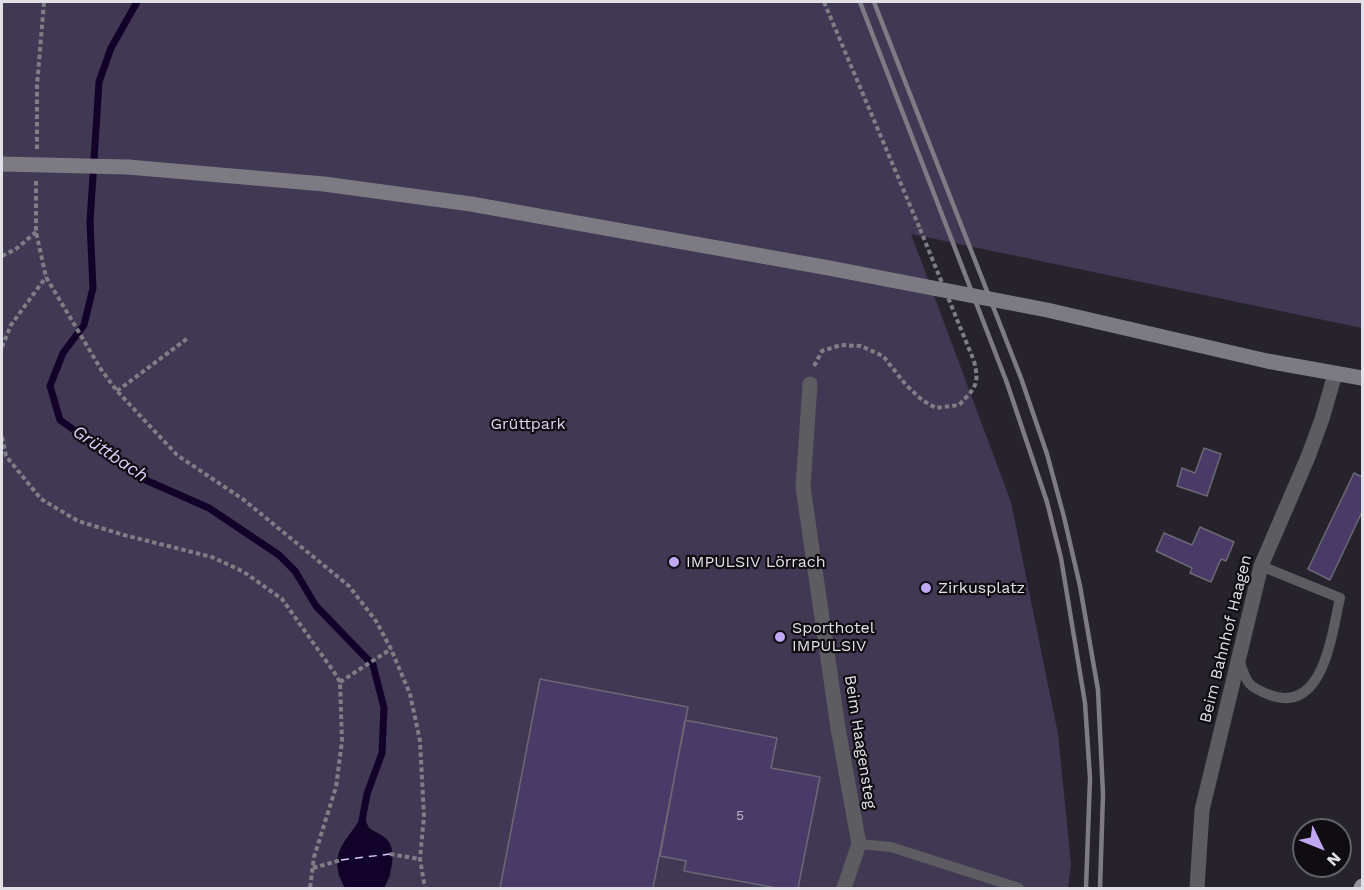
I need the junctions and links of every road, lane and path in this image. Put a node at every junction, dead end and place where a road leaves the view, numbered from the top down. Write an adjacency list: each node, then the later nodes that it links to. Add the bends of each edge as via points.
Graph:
1 (44, 2): 3 (path)
2 (824, 2): 13 (path, bridge, via 978,376 973,390 959,405 936,408 906,385 883,356 861,346 841,345 822,351 814,364)
3 (37, 154)
4 (2, 164): 11 (main road, bridge, via 128,167 324,184 471,204 1024,305)
5 (36, 176): 6 (path)
6 (36, 232): 7 (path); 8 (path)
7 (2, 256)
8 (46, 277): 10 (path, via 11,325); 14 (path)
9 (188, 338): 14 (path)
10 (2, 347)
11 (1335, 374): 12 (main road); 17 (street, Beim Bahnhof Haagen, via 1308,456)
12 (1362, 378)
13 (810, 384): 21 (street, Beim Haagensteg, via 803,487)
14 (117, 391): 18 (path, via 177,455 243,500 349,586 376,621)
15 (2, 437): 16 (path)
16 (4, 457): 20 (path, via 41,499 78,520 212,557 244,572 282,599)
17 (1261, 566): 19 (street, Beim Bahnhof Haagen); 19 (lane, via 1340,598 1325,665 1310,688 1296,696 1278,698 1246,681)
18 (391, 649): 20 (path); 23 (path, via 410,694 420,741 424,816)
19 (1239, 657): 30 (street, Beim Bahnhof Haagen, via 1202,810)
20 (340, 682): 25 (path, via 342,741 336,787)
21 (859, 844): 28 (street, Beim Haagensteg); 29 (lane, via 891,847)
22 (390, 854): 23 (path)
23 (420, 859): 27 (path)
24 (341, 860): 25 (path)
25 (312, 868): 26 (path)
26 (310, 888)
27 (425, 888)
28 (844, 888)
29 (1019, 888)
30 (1197, 888)

